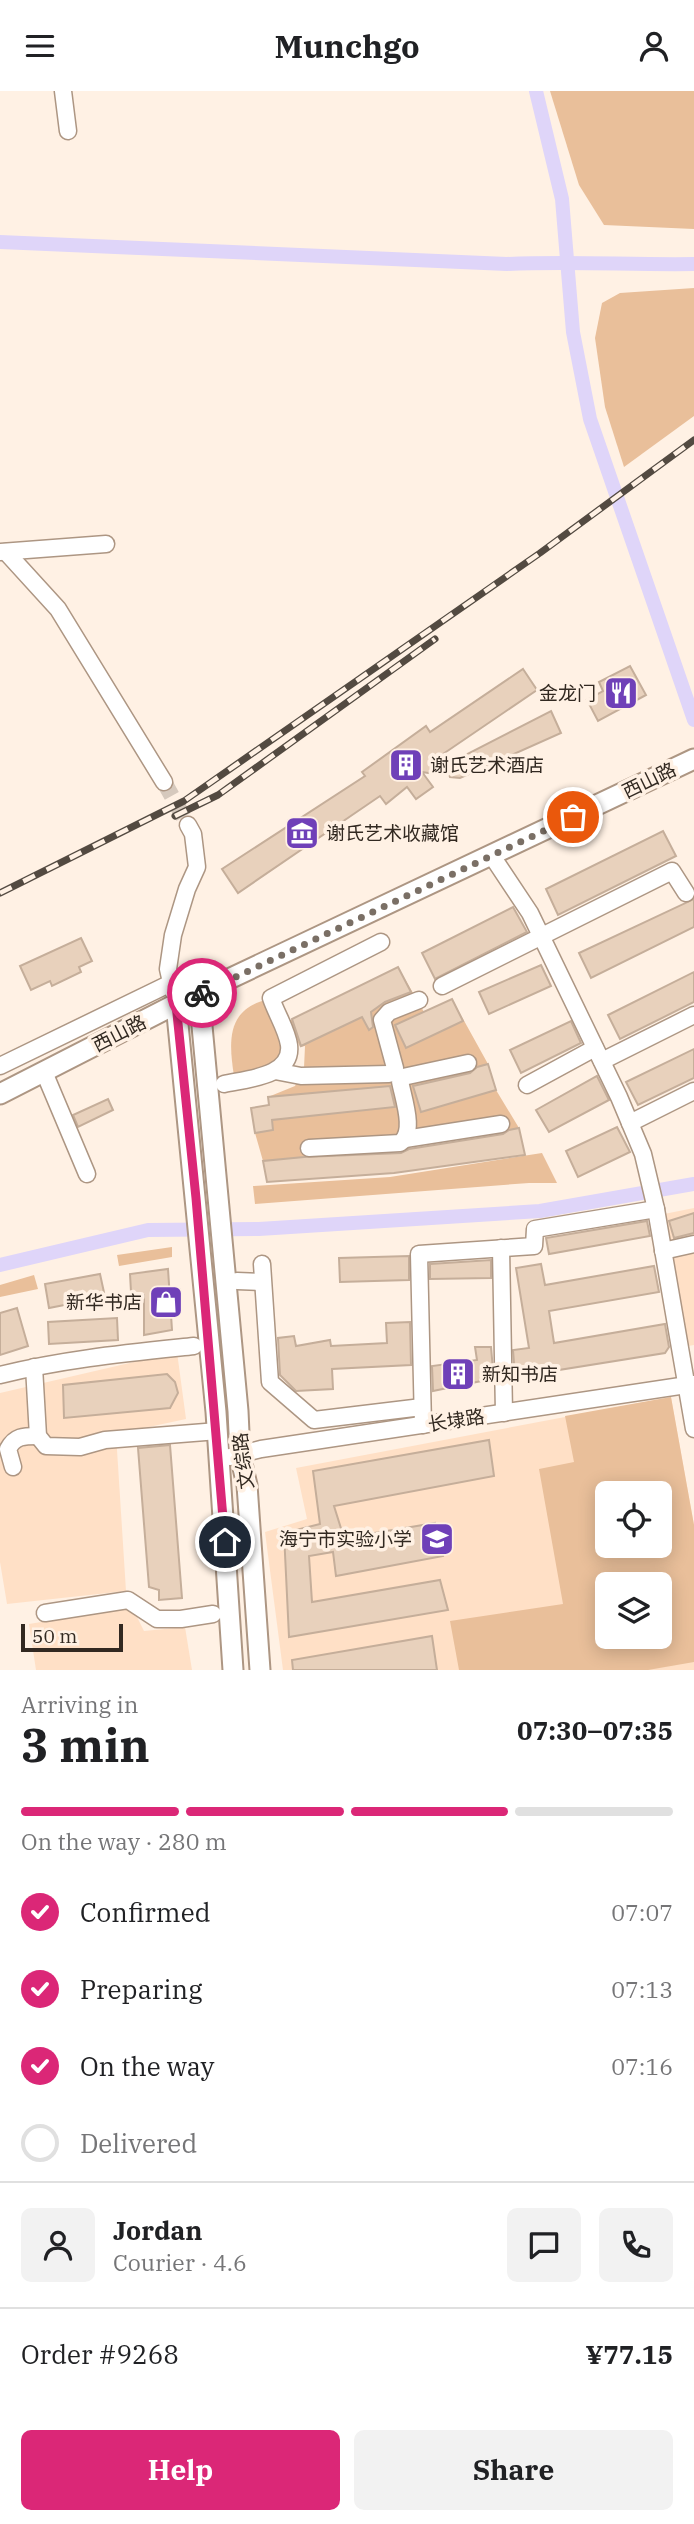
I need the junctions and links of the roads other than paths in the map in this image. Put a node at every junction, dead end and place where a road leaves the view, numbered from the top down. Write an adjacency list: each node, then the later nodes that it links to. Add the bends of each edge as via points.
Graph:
1 (63, 91): 2 (street)
2 (68, 131)
3 (106, 544): 4 (street)
4 (3, 552): 6 (street, via 58,609)
5 (687, 762): 8 (main road, 西山路)
6 (164, 782)
7 (188, 825): 12 (street, via 197,867 173,935 167,969)
8 (492, 856): 10 (street); 14 (main road, 西山路)
9 (686, 893): 10 (street, via 672,871)
10 (541, 936): 13 (street); 18 (street)
11 (381, 942): 21 (street, via 271,998 289,1045 288,1056)
12 (171, 983): 16 (street); 20 (street)
13 (442, 986)
14 (199, 994): 16 (main road, 西山路); 50 (main road, 文综路)
15 (419, 1000): 23 (street, via 389,1012 382,1020)
16 (176, 1004): 22 (main road, 西山路); 48 (main road)
17 (694, 1015): 18 (street)
18 (599, 1055): 25 (street); 29 (street)
19 (468, 1063): 23 (street)
20 (0, 1066)
21 (275, 1071): 23 (street, via 301,1076); 24 (street)
22 (44, 1072): 27 (main road, 西山路); 32 (street)
23 (397, 1075): 30 (street, via 408,1131)
24 (224, 1084)
25 (527, 1085)
26 (694, 1091): 29 (street)
27 (0, 1094)
28 (501, 1123): 30 (street)
29 (630, 1123): 33 (street)
30 (405, 1139): 31 (street, via 400,1143)
31 (309, 1148)
32 (87, 1174)
33 (656, 1209): 35 (street, via 535,1229 534,1247); 36 (street)
34 (694, 1244): 36 (street)
35 (501, 1248): 44 (street, via 419,1254); 45 (street)
36 (663, 1251): 43 (street)
37 (262, 1264): 39 (street)
38 (237, 1281): 39 (street)
39 (262, 1282): 44 (street, via 270,1382 314,1420)
40 (194, 1346): 41 (street)
41 (34, 1367): 42 (street); 49 (street)
42 (0, 1375)
43 (690, 1384): 45 (street, 长埭路); 47 (street)
44 (422, 1406): 46 (street)
45 (504, 1413): 46 (street, 长埭路)
46 (423, 1425): 50 (street, 长埭路)
47 (694, 1429)
48 (218, 1431): 49 (street, via 105,1440 80,1447 46,1446); 51 (main road)
49 (38, 1436): 52 (street, via 13,1440 8,1449)
50 (240, 1455): 51 (street, 长埭路); 56 (main road, 文综路, via 247,1485)
51 (220, 1459): 55 (main road)
52 (13, 1467)
53 (45, 1613): 54 (street, via 128,1600 157,1619)
54 (213, 1613)
55 (233, 1670)
56 (260, 1670)

